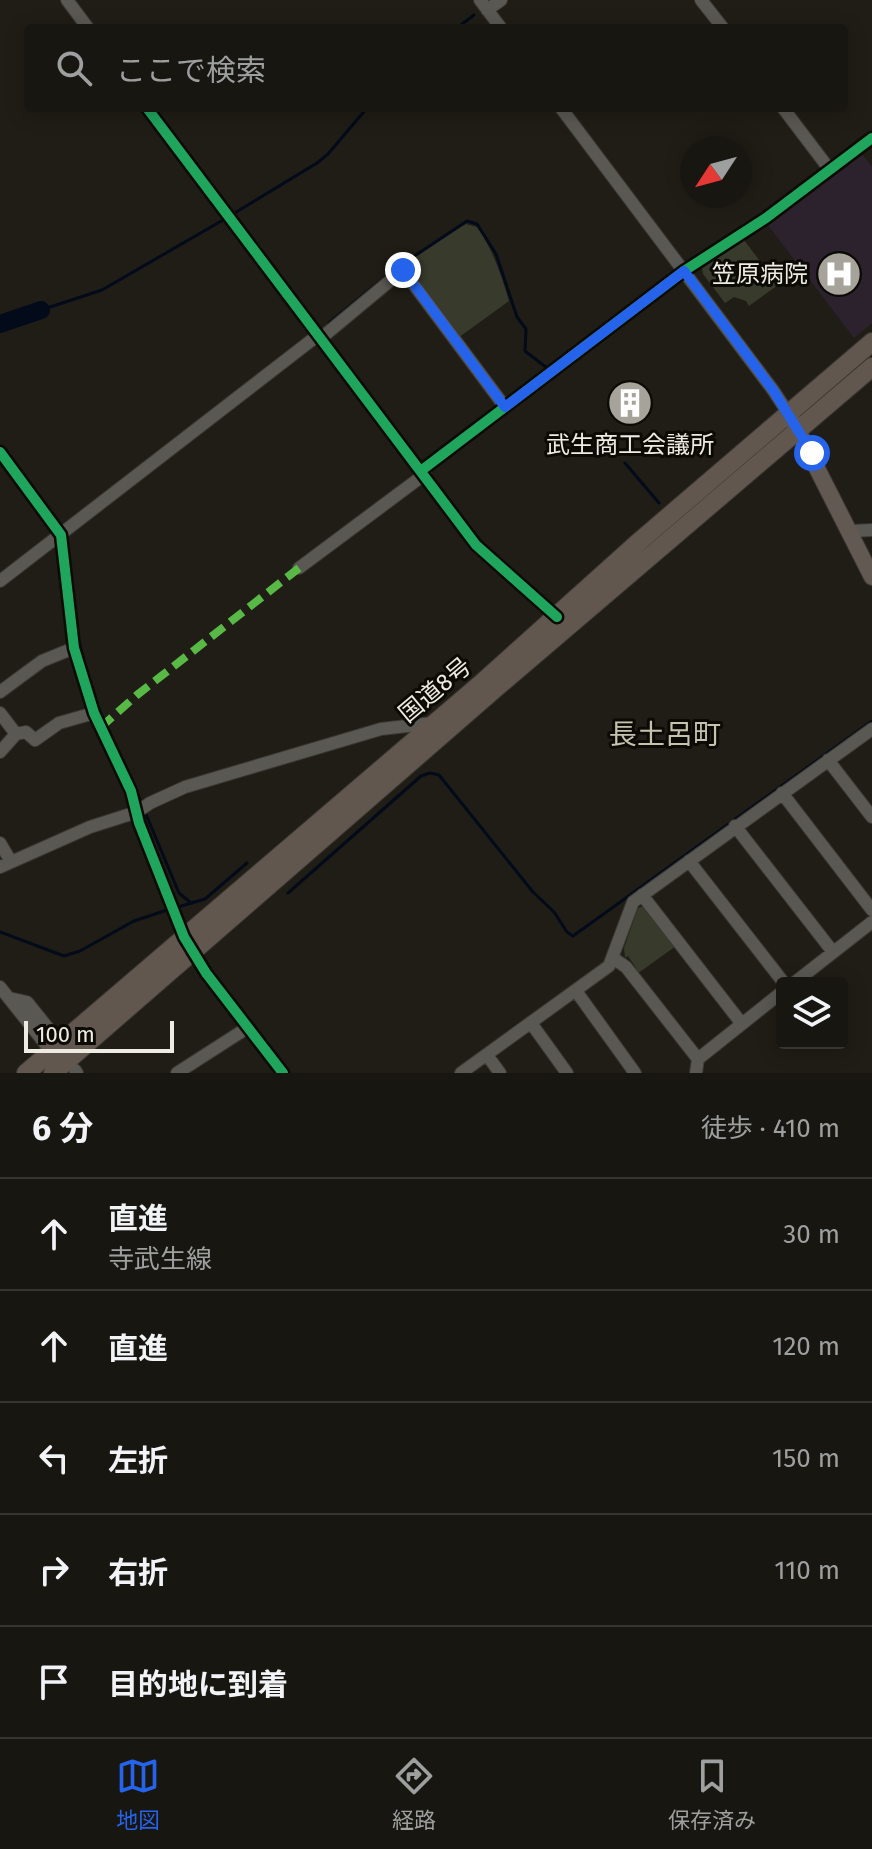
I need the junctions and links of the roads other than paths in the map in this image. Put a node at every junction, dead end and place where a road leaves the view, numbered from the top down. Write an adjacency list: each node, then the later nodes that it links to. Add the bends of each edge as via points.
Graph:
1 (67, 0): 5 (street)
2 (501, 0): 4 (street)
3 (701, 0): 7 (street)
4 (484, 5): 6 (street)
5 (85, 24)
6 (498, 24)
7 (720, 24)
8 (150, 112): 14 (street)
9 (564, 112): 13 (street)
10 (786, 112): 12 (street)
11 (872, 138): 12 (street)
12 (830, 170): 13 (street)
13 (684, 271): 17 (street); 18 (street)
14 (318, 337): 17 (street, via 403,270); 21 (street); 24 (street)
15 (872, 342): 18 (highway, 国道8号)
16 (872, 367): 19 (highway, 国道8号)
17 (505, 407): 21 (street)
18 (788, 413): 19 (main road); 28 (highway, 国道8号)
19 (799, 431): 23 (main road); 48 (highway, 国道8号)
20 (0, 452): 24 (street)
21 (424, 472): 25 (street); 28 (street, via 476,545)
22 (872, 530): 23 (street)
23 (851, 531): 26 (main road)
24 (61, 535): 27 (street); 29 (street)
25 (299, 568)
26 (872, 577)
27 (0, 581)
28 (557, 617): 33 (highway, 国道8号)
29 (74, 648): 30 (street, via 42,661); 32 (street)
30 (0, 692)
31 (0, 713): 35 (street)
32 (94, 713): 35 (street, via 59,723 35,740 26,732); 39 (street)
33 (433, 723): 39 (street, via 354,736 185,787); 48 (highway, 国道8号)
34 (872, 729): 37 (street)
35 (16, 734): 36 (street)
36 (0, 752)
37 (828, 760): 38 (street); 40 (street)
38 (782, 793): 41 (street); 46 (street)
39 (137, 812): 44 (street); 48 (street)
40 (872, 817)
41 (735, 826): 43 (street); 49 (street)
42 (0, 843): 44 (street)
43 (689, 861): 45 (street); 51 (street)
44 (5, 863)
45 (642, 895): 50 (street, via 633,902); 57 (street)
46 (872, 910)
47 (872, 922): 49 (street)
48 (188, 945): 58 (street); 59 (highway, 国道8号); 63 (highway, 国道8号)
49 (833, 952): 52 (street)
50 (613, 958): 54 (street); 61 (street, via 626,967)
51 (779, 977)
52 (802, 977)
53 (0, 987): 59 (street)
54 (576, 991): 56 (street); 69 (street)
55 (776, 997): 57 (street)
56 (531, 1023): 60 (street); 68 (street)
57 (742, 1024): 61 (street)
58 (247, 1028): 64 (street); 65 (street)
59 (53, 1044): 62 (highway, 国道8号)
60 (487, 1055): 66 (street); 67 (street)
61 (698, 1059): 70 (street)
62 (26, 1073)
63 (53, 1073)
64 (177, 1073)
65 (283, 1073)
66 (461, 1073)
67 (500, 1073)
68 (567, 1073)
69 (635, 1073)
70 (696, 1073)

